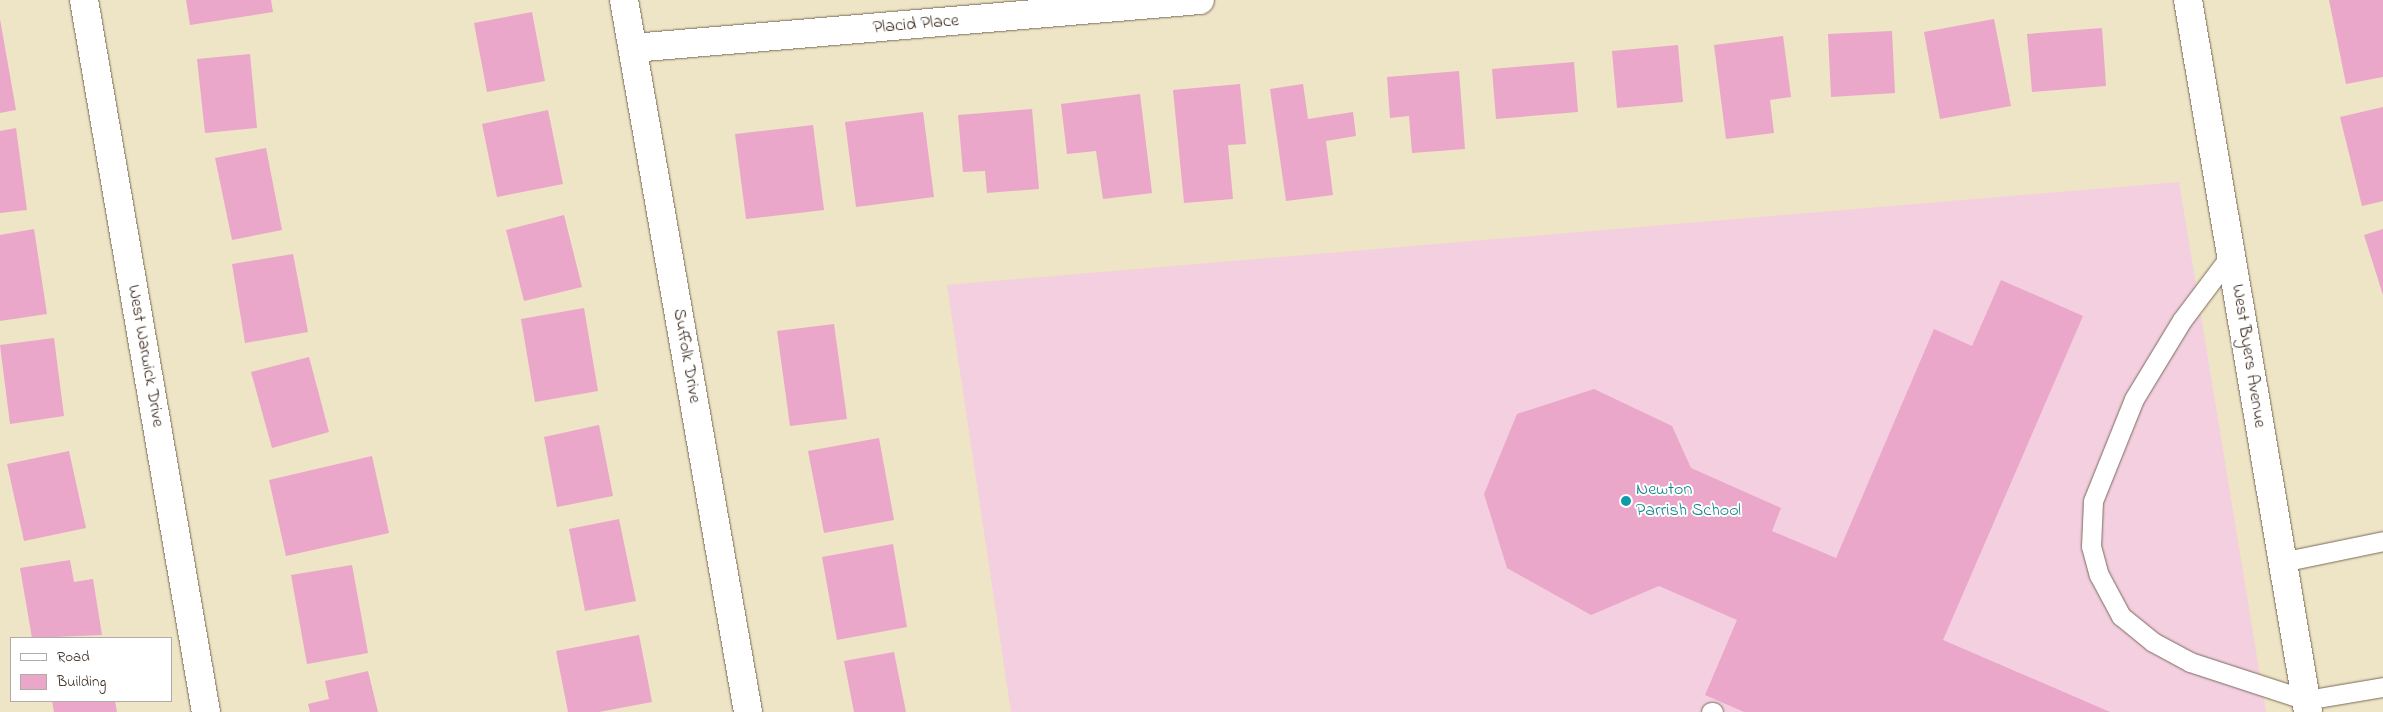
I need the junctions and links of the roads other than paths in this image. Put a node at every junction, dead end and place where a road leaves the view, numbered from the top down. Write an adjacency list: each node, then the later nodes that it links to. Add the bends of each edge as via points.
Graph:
1 (84, 0): 11 (street, West Warwick Drive)
2 (624, 0): 5 (street, Suffolk Drive)
3 (1200, 0): 5 (street, Placid Place)
4 (2188, 0): 6 (street, West Byers Avenue)
5 (633, 48): 12 (street, Suffolk Drive)
6 (2231, 255): 8 (street, West Byers Avenue); 10 (lane, via 2182,320 2134,398 2096,490 2091,524 2092,553 2108,596 2121,616 2153,642 2190,662)
7 (2383, 541): 8 (lane)
8 (2282, 562): 10 (street, West Byers Avenue)
9 (2383, 687): 10 (lane)
10 (2307, 706)
11 (206, 712)
12 (748, 712)

